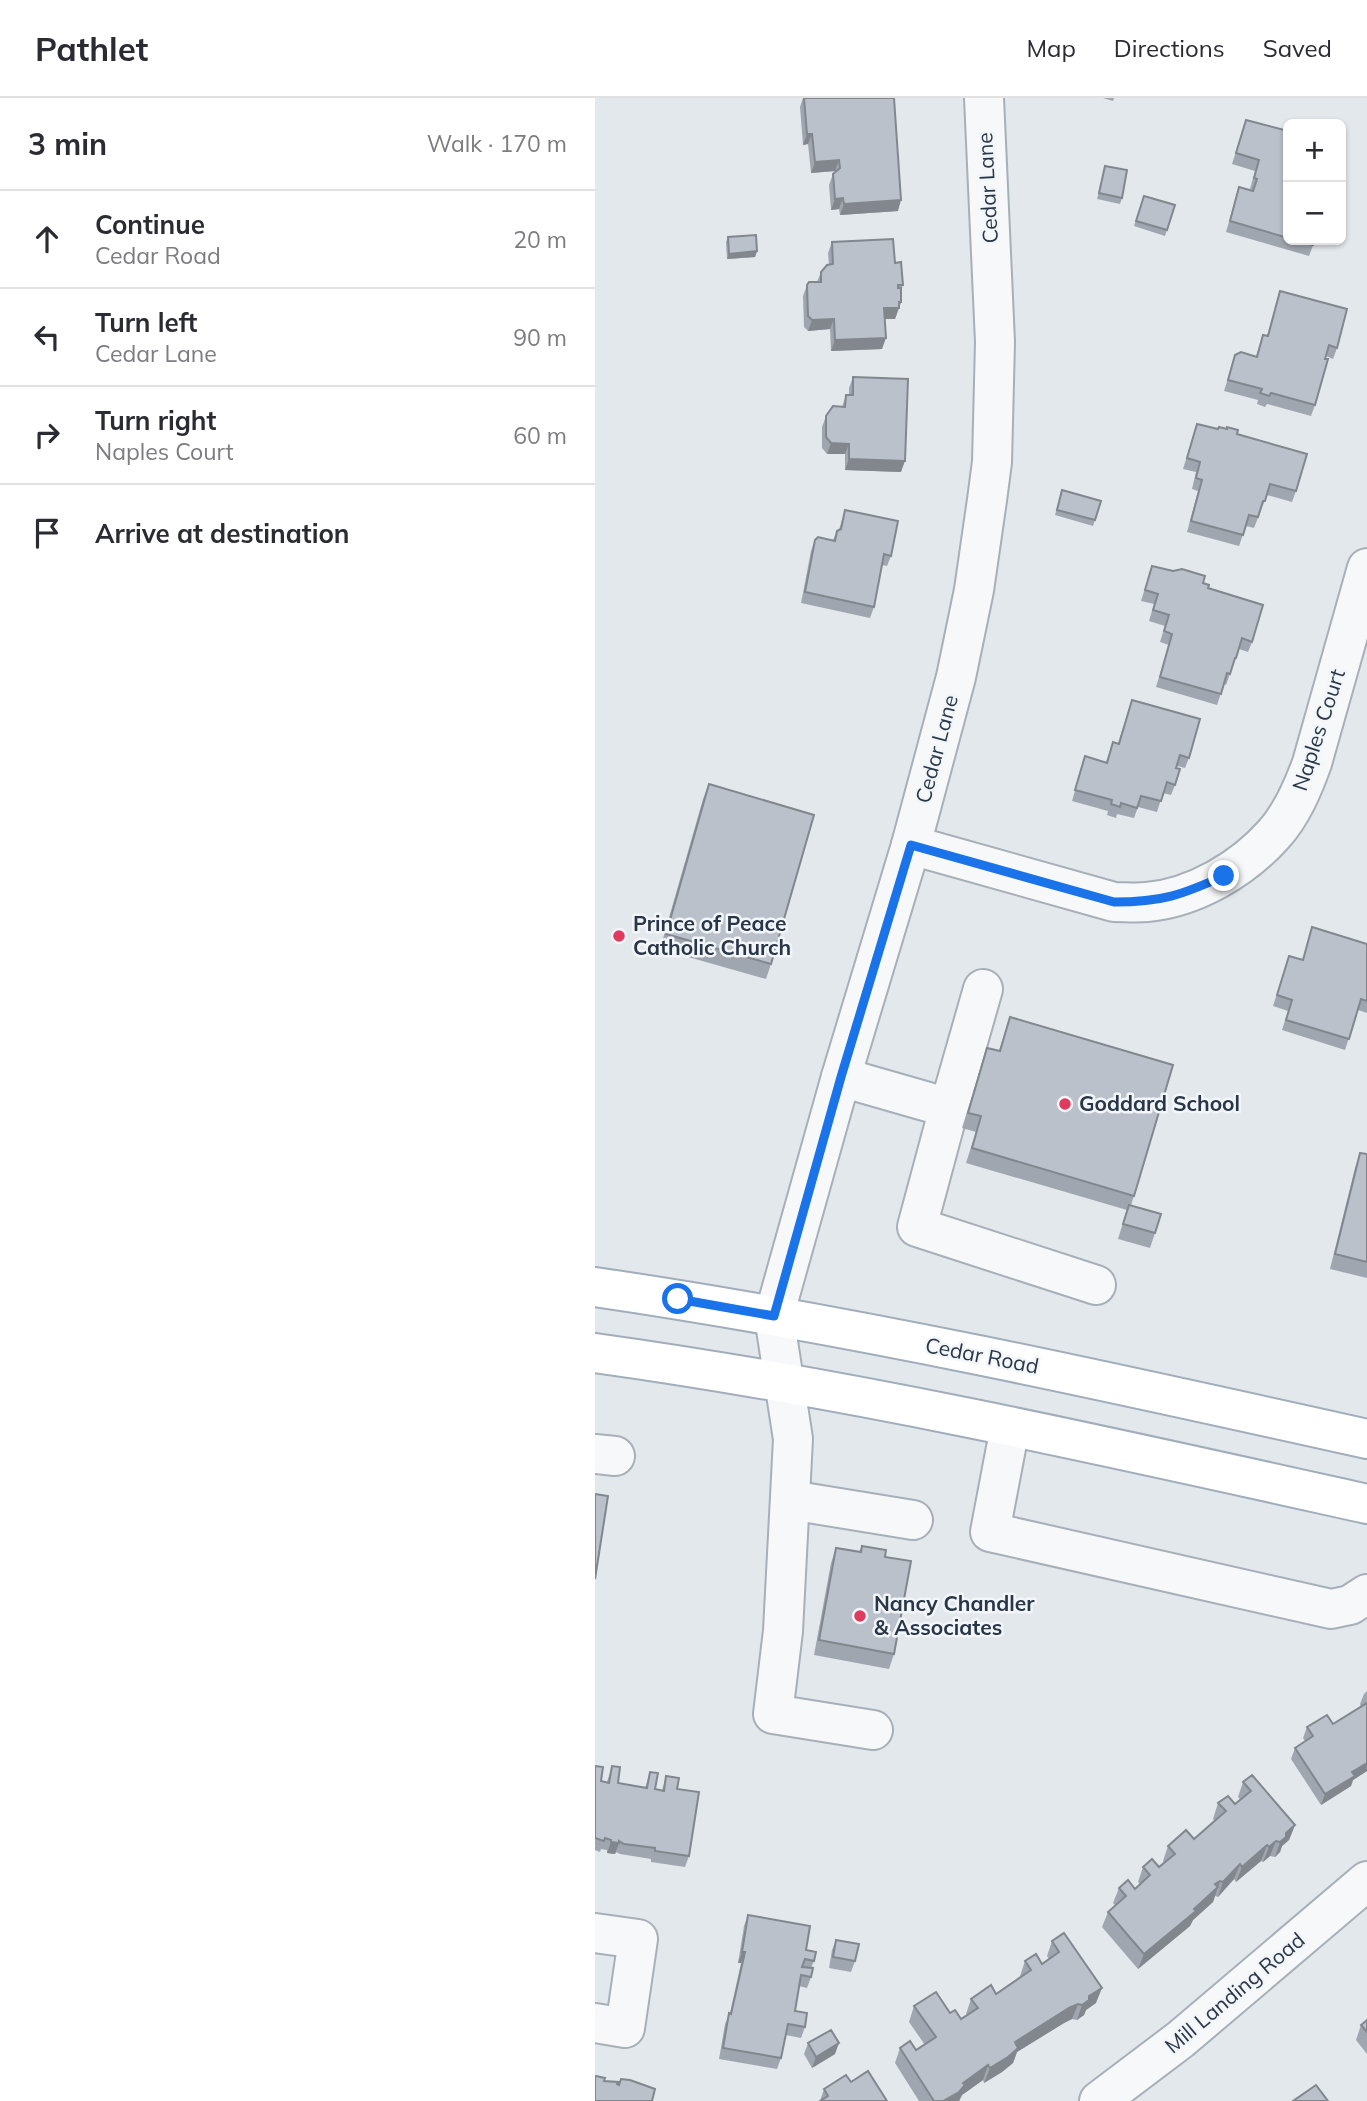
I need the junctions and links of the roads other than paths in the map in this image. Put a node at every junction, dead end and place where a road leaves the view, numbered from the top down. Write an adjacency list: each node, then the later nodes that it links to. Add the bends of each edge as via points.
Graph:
1 (984, 98): 3 (street, Cedar Lane, via 995,342 992,462 956,677)
2 (1367, 568): 3 (street, Naples Court, via 1301,793 1274,834 1224,876 1179,896 1114,902)
3 (911, 845): 5 (street, Cedar Lane)
4 (983, 989): 6 (street)
5 (841, 1077): 6 (street); 9 (street, Cedar Lane)
6 (949, 1108): 7 (street, via 917,1227)
7 (1096, 1285)
8 (595, 1287): 9 (main road, Cedar Road)
9 (774, 1316): 11 (street, Cedar Lane); 13 (main road, Cedar Road)
10 (595, 1353): 11 (main road)
11 (785, 1383): 12 (main road); 14 (street, Cedar Lane, via 793,1440)
12 (1010, 1427): 15 (main road); 17 (street, via 989,1532 1331,1609 1350,1605)
13 (1367, 1439)
14 (790, 1500): 16 (street); 18 (street, Cedar Lane, via 773,1714)
15 (1367, 1504)
16 (913, 1520)
17 (1367, 1594)
18 (873, 1730)
19 (1367, 1881): 22 (street, Mill Landing Road, via 1181,2039)
20 (595, 1933): 21 (street, via 638,1939 625,2028)
21 (595, 2023)
22 (1099, 2101)

